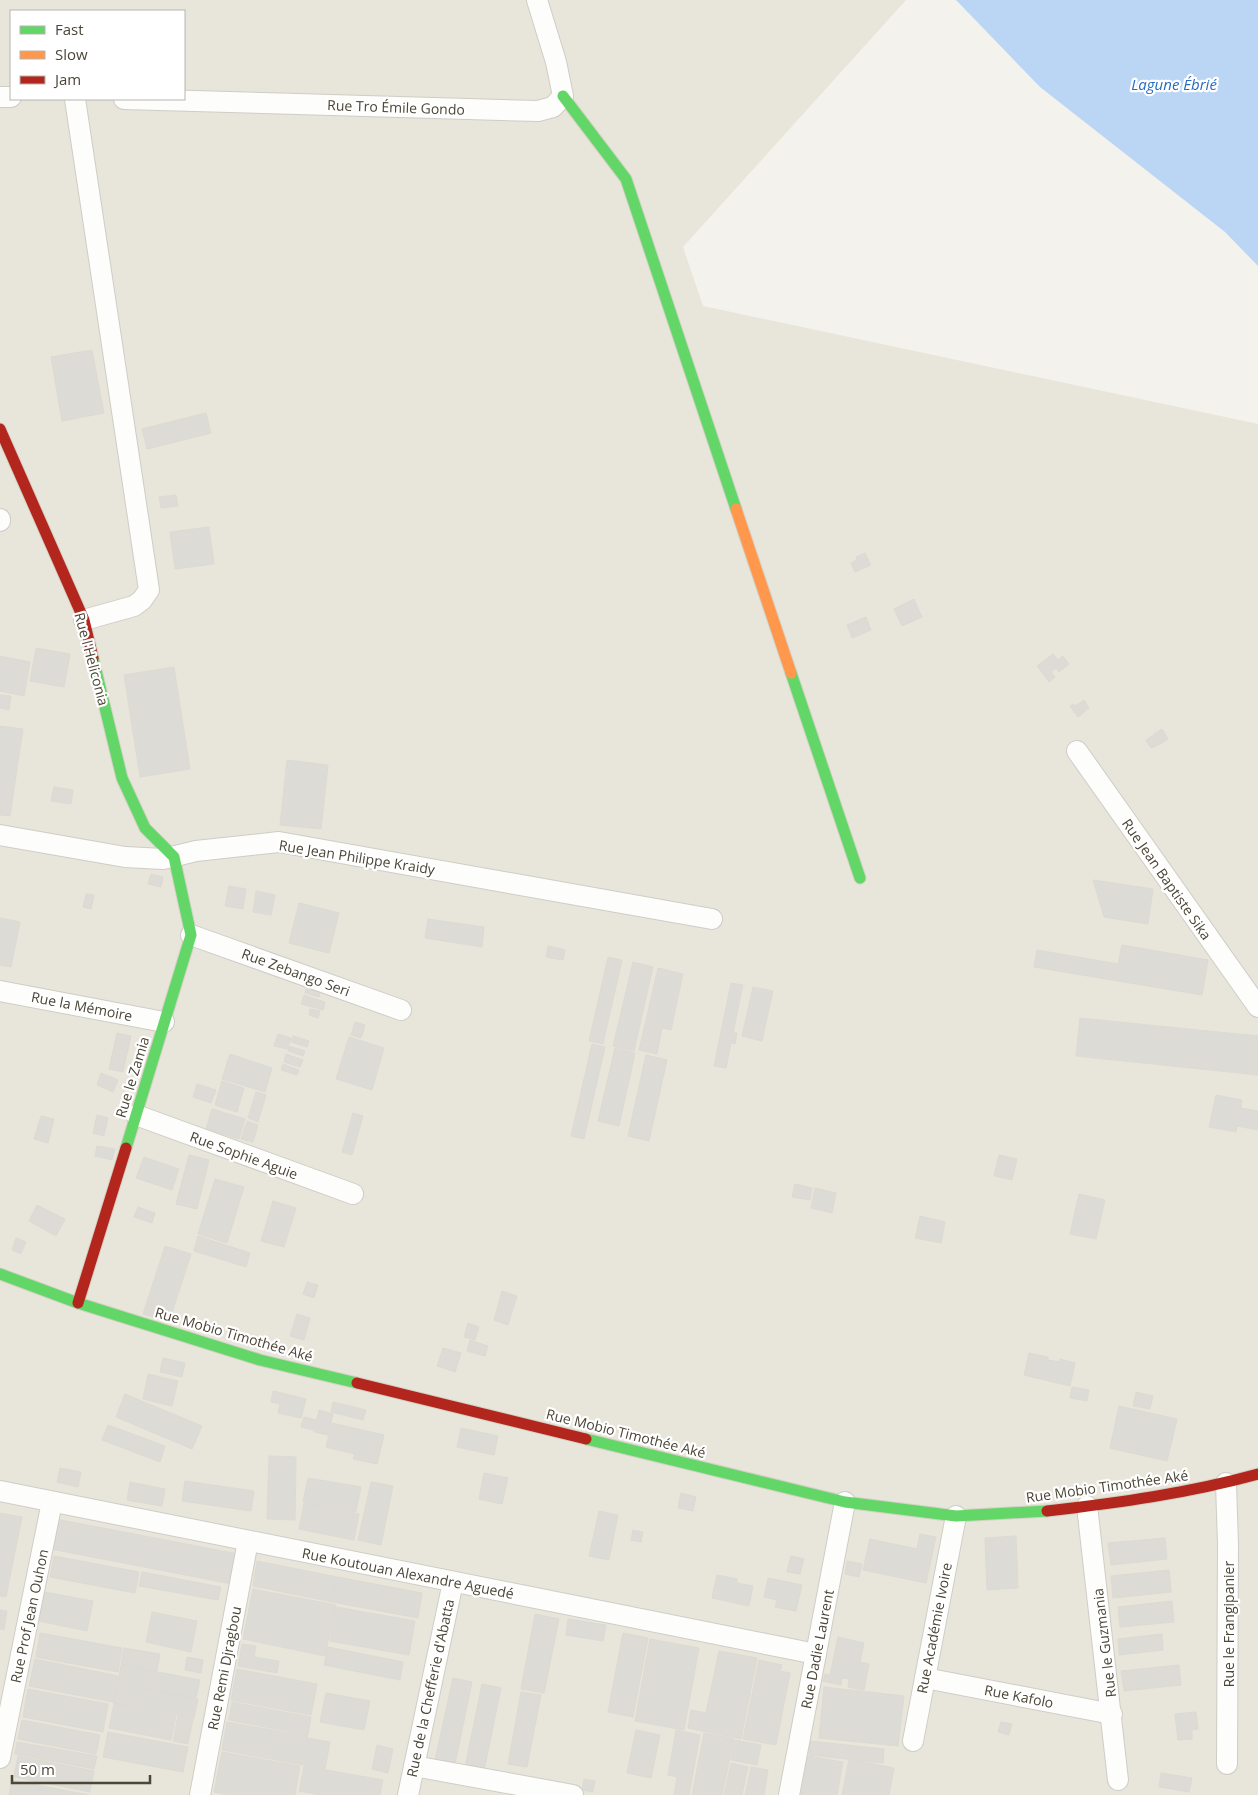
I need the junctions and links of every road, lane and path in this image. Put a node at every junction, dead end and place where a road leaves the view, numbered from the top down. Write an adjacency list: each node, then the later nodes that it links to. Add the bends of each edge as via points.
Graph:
1 (537, 0): 2 (street)
2 (563, 96): 4 (street, Rue Tro Émile Gondo, via 553,107 538,111); 10 (street, via 626,179)
3 (75, 100): 6 (street, via 150,590 134,606)
4 (158, 100)
5 (0, 429): 6 (street, Rue l'Heliconia)
6 (84, 620): 9 (street, Rue l'Heliconia, via 122,778 145,828)
7 (1077, 751): 14 (street, Rue Jean Baptiste Sika)
8 (0, 835): 9 (street, Rue Jean Philippe Kraidy, via 126,857)
9 (174, 857): 11 (street, Rue Jean Philippe Kraidy, via 196,851 278,842); 12 (street, Rue le Zamia)
10 (860, 878)
11 (712, 919)
12 (191, 934): 15 (street, Rue Zebango Seri); 16 (street, Rue le Zamia)
13 (0, 991): 16 (street, Rue la Mémoire)
14 (1258, 1007)
15 (401, 1010)
16 (164, 1022): 17 (street, Rue le Zamia)
17 (136, 1115): 18 (street, Rue Sophie Aguie); 20 (street, Rue le Zamia)
18 (353, 1194)
19 (0, 1274): 20 (street, Rue Mobio Timothée Aké)
20 (78, 1303): 25 (street, Rue Mobio Timothée Aké, via 260,1360)
21 (1258, 1474): 22 (street, Rue Mobio Timothée Aké)
22 (1226, 1483): 26 (street, Rue Mobio Timothée Aké); 36 (street, Rue le Frangipanier)
23 (0, 1491): 24 (street, Rue Koutouan Alexandre Aguedé)
24 (52, 1502): 28 (street, Rue Koutouan Alexandre Aguedé); 32 (street, Rue Prof Jean Ouhon)
25 (845, 1502): 27 (street, Rue Mobio Timothée Aké); 30 (street, Rue Dadie Laurent)
26 (1087, 1506): 27 (street, Rue Mobio Timothée Aké); 33 (street, Rue le Guzmania)
27 (956, 1516): 31 (street, Rue Académie Ivoire)
28 (248, 1541): 29 (street, Rue Koutouan Alexandre Aguedé); 39 (street, Rue Remi Djragbou)
29 (453, 1582): 30 (street, Rue Koutouan Alexandre Aguedé); 37 (street, Rue de la Chefferie d'Abatta)
30 (816, 1654): 42 (street, Rue Dadie Laurent)
31 (925, 1678): 33 (street, Rue Kafolo); 34 (street, Rue Académie Ivoire)
32 (6, 1694): 35 (street, Rue Prof Jean Ouhon)
33 (1112, 1714): 38 (street, Rue le Guzmania)
34 (912, 1741)
35 (0, 1758)
36 (1227, 1764)
37 (414, 1766): 40 (street, Rue de la Chefferie d'Abatta); 41 (street)
38 (1118, 1780)
39 (200, 1795)
40 (408, 1795)
41 (573, 1795)
42 (789, 1795)

